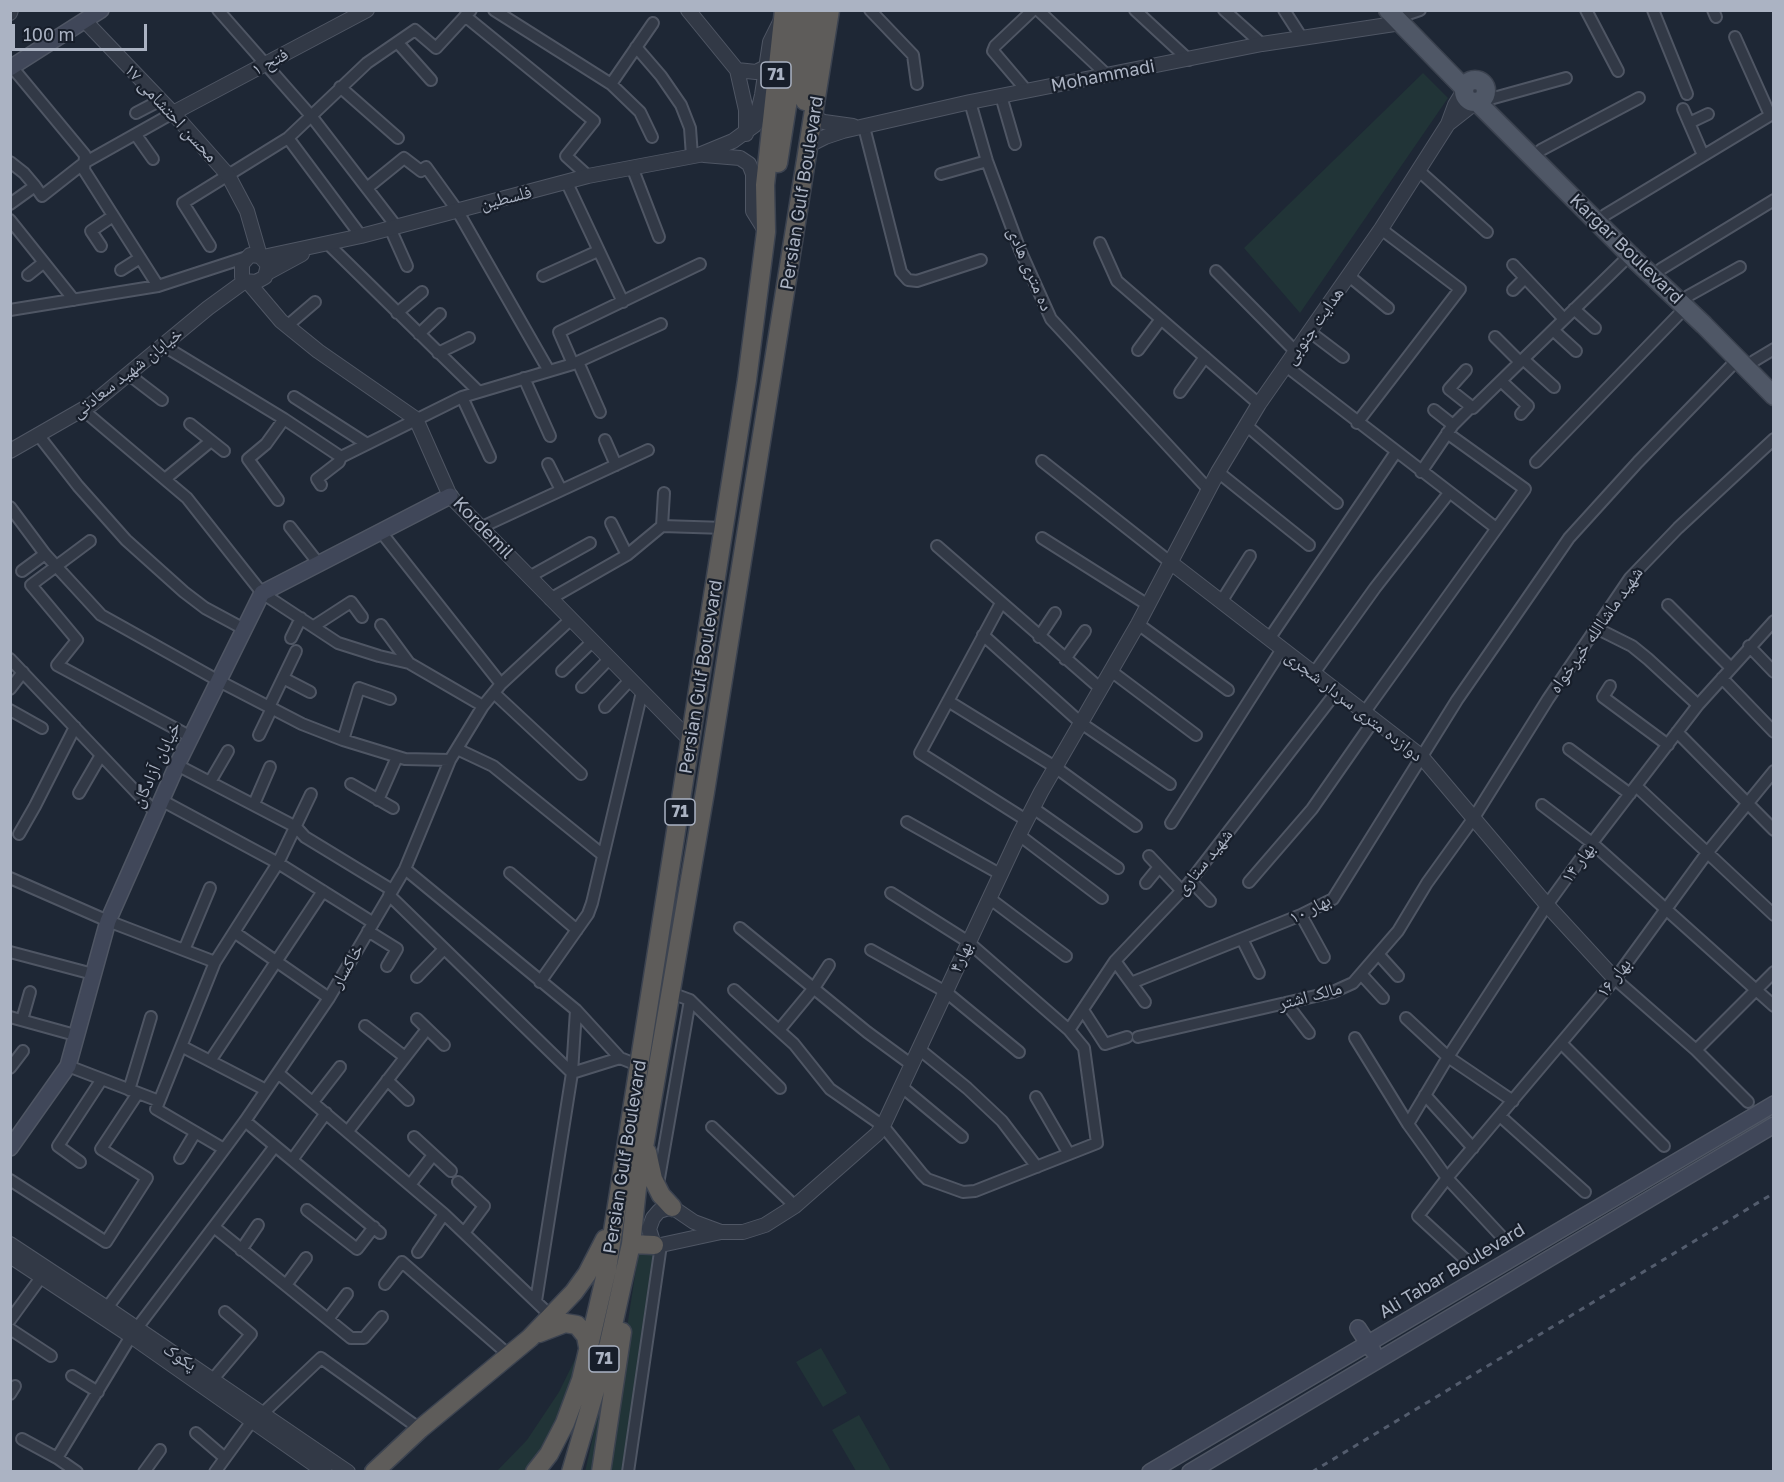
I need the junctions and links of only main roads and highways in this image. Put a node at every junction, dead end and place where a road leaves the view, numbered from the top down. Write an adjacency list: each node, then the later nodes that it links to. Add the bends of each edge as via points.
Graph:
1 (101, 10): 7 (main road)
2 (802, 10): 9 (highway)
3 (815, 10): 10 (highway, via 797,183)
4 (830, 10): 10 (highway, Persian Gulf Boulevard / 71)
5 (784, 13): 9 (highway, Persian Gulf Boulevard / 71, via 765,185)
6 (1404, 14): 8 (main road, Kargar Boulevard)
7 (11, 67)
8 (1476, 94): 11 (main road, Kargar Boulevard, via 1630,255); 11 (main road, Kargar Boulevard, via 1541,150 1661,269)
9 (766, 232): 20 (highway, Persian Gulf Boulevard / 71, via 725,528)
10 (796, 236): 18 (highway, Persian Gulf Boulevard / 71)
11 (1687, 302): 12 (main road, Kargar Boulevard)
12 (1746, 360): 13 (main road, Kargar Boulevard); 14 (main road, Kargar Boulevard)
13 (1773, 381)
14 (1773, 396)
15 (450, 496): 19 (main road, خیابان آزادگان, via 262,593 177,765 108,921 69,1066)
16 (1773, 1104): 26 (main road, Ali Tabar Boulevard)
17 (1773, 1125): 28 (main road, Ali Tabar Boulevard)
18 (647, 1130): 21 (highway, via 649,1162 657,1187); 22 (highway, Persian Gulf Boulevard / 71)
19 (10, 1148)
20 (620, 1185): 25 (highway, via 600,1252 587,1274); 27 (highway, Persian Gulf Boulevard / 71)
21 (672, 1207)
22 (631, 1244): 23 (highway); 31 (highway, Persian Gulf Boulevard / 71, via 609,1344); 32 (highway)
23 (657, 1245)
24 (1358, 1328): 26 (main road)
25 (530, 1338): 27 (highway, via 553,1326 572,1323 584,1333); 30 (highway)
26 (1368, 1343): 28 (main road); 33 (main road, Ali Tabar Boulevard)
27 (589, 1353): 29 (highway, Persian Gulf Boulevard / 71, via 565,1423)
28 (1377, 1359): 34 (main road, Ali Tabar Boulevard)
29 (541, 1468)
30 (374, 1472)
31 (571, 1472)
32 (601, 1472)
33 (1150, 1472)
34 (1190, 1472)

